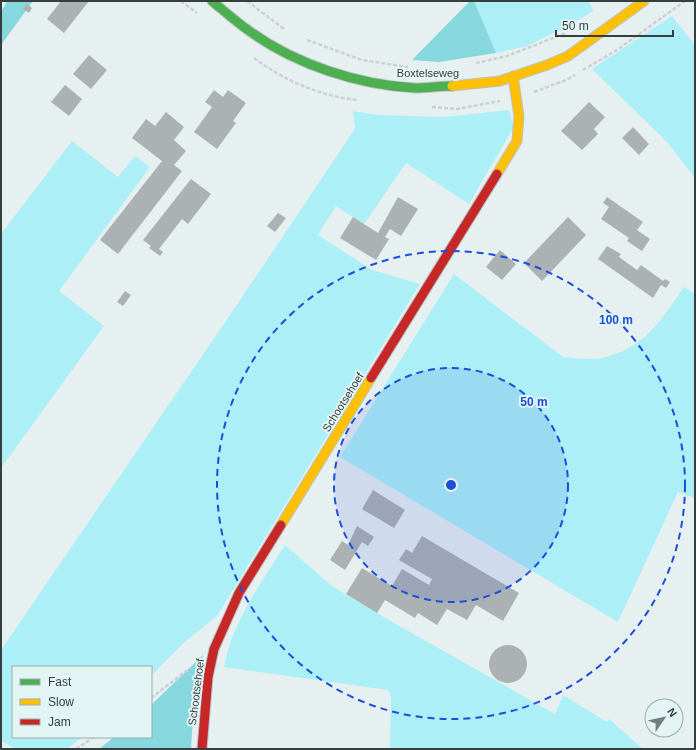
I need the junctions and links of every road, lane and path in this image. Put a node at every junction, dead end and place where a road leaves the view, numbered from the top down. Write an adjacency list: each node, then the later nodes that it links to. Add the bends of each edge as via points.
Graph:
1 (212, 1): 9 (street, Boxtelseweg, via 273,46 334,73 375,84 416,88 464,86 500,81)
2 (247, 1): 4 (path)
3 (644, 1): 9 (street, Boxtelseweg, via 568,56)
4 (286, 30)
5 (568, 32): 7 (path, Boxtelseweg, via 507,56)
6 (304, 39): 8 (path, Boxtelseweg, via 362,60)
7 (473, 64)
8 (412, 68)
9 (513, 76): 14 (street, Schootsehoef, via 519,109 520,127 517,141 239,594 214,649 208,677)
10 (195, 664): 11 (path)
11 (152, 697)
12 (92, 738): 13 (path)
13 (76, 749)
14 (202, 749)

